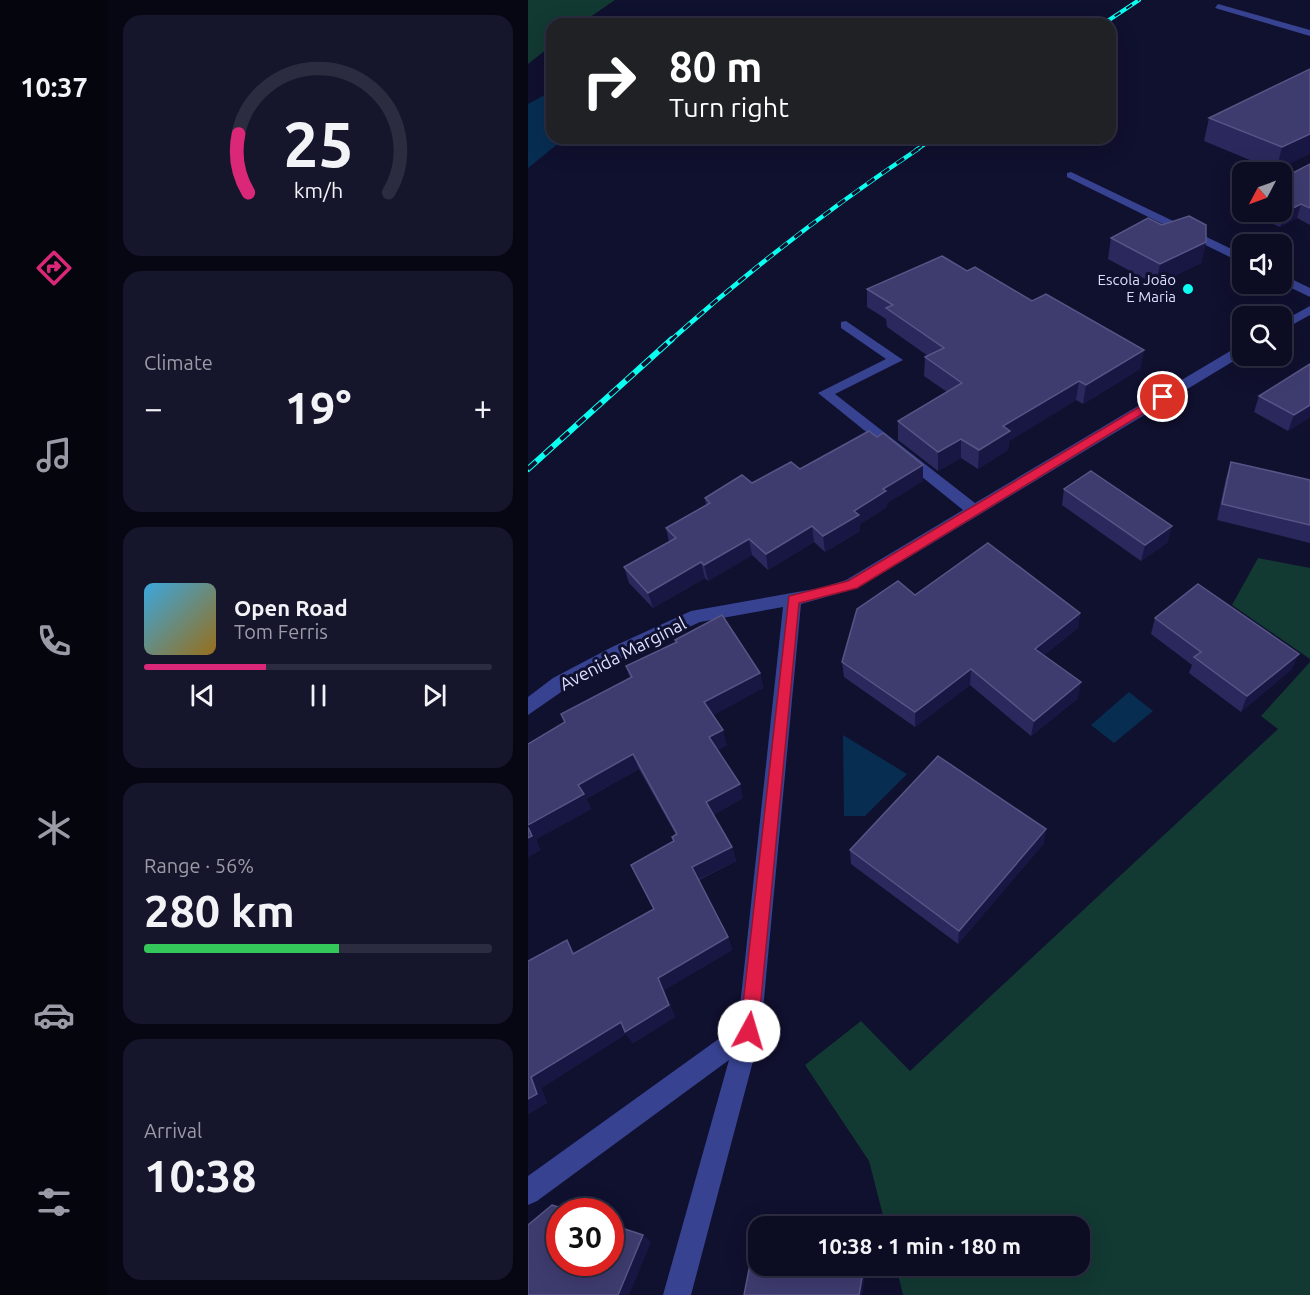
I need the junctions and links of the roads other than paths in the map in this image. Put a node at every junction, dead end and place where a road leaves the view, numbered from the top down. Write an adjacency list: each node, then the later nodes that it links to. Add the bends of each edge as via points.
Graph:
1 (1218, 6): 2 (street)
2 (1310, 33)
3 (1071, 175): 4 (street)
4 (1232, 254)
5 (1292, 284): 6 (street)
6 (1310, 293)
7 (1308, 313): 8 (street)
8 (1292, 321)
9 (846, 325): 11 (street, via 896,360 825,393)
10 (1232, 356): 11 (street, Avenida Marginal)
11 (975, 511): 12 (street, Avenida Marginal, via 852,584)
12 (793, 599): 13 (street, Avenida Marginal, via 697,616 560,683); 14 (street)
13 (528, 707)
14 (749, 1031): 15 (street); 16 (street)
15 (528, 1192)
16 (677, 1295)

